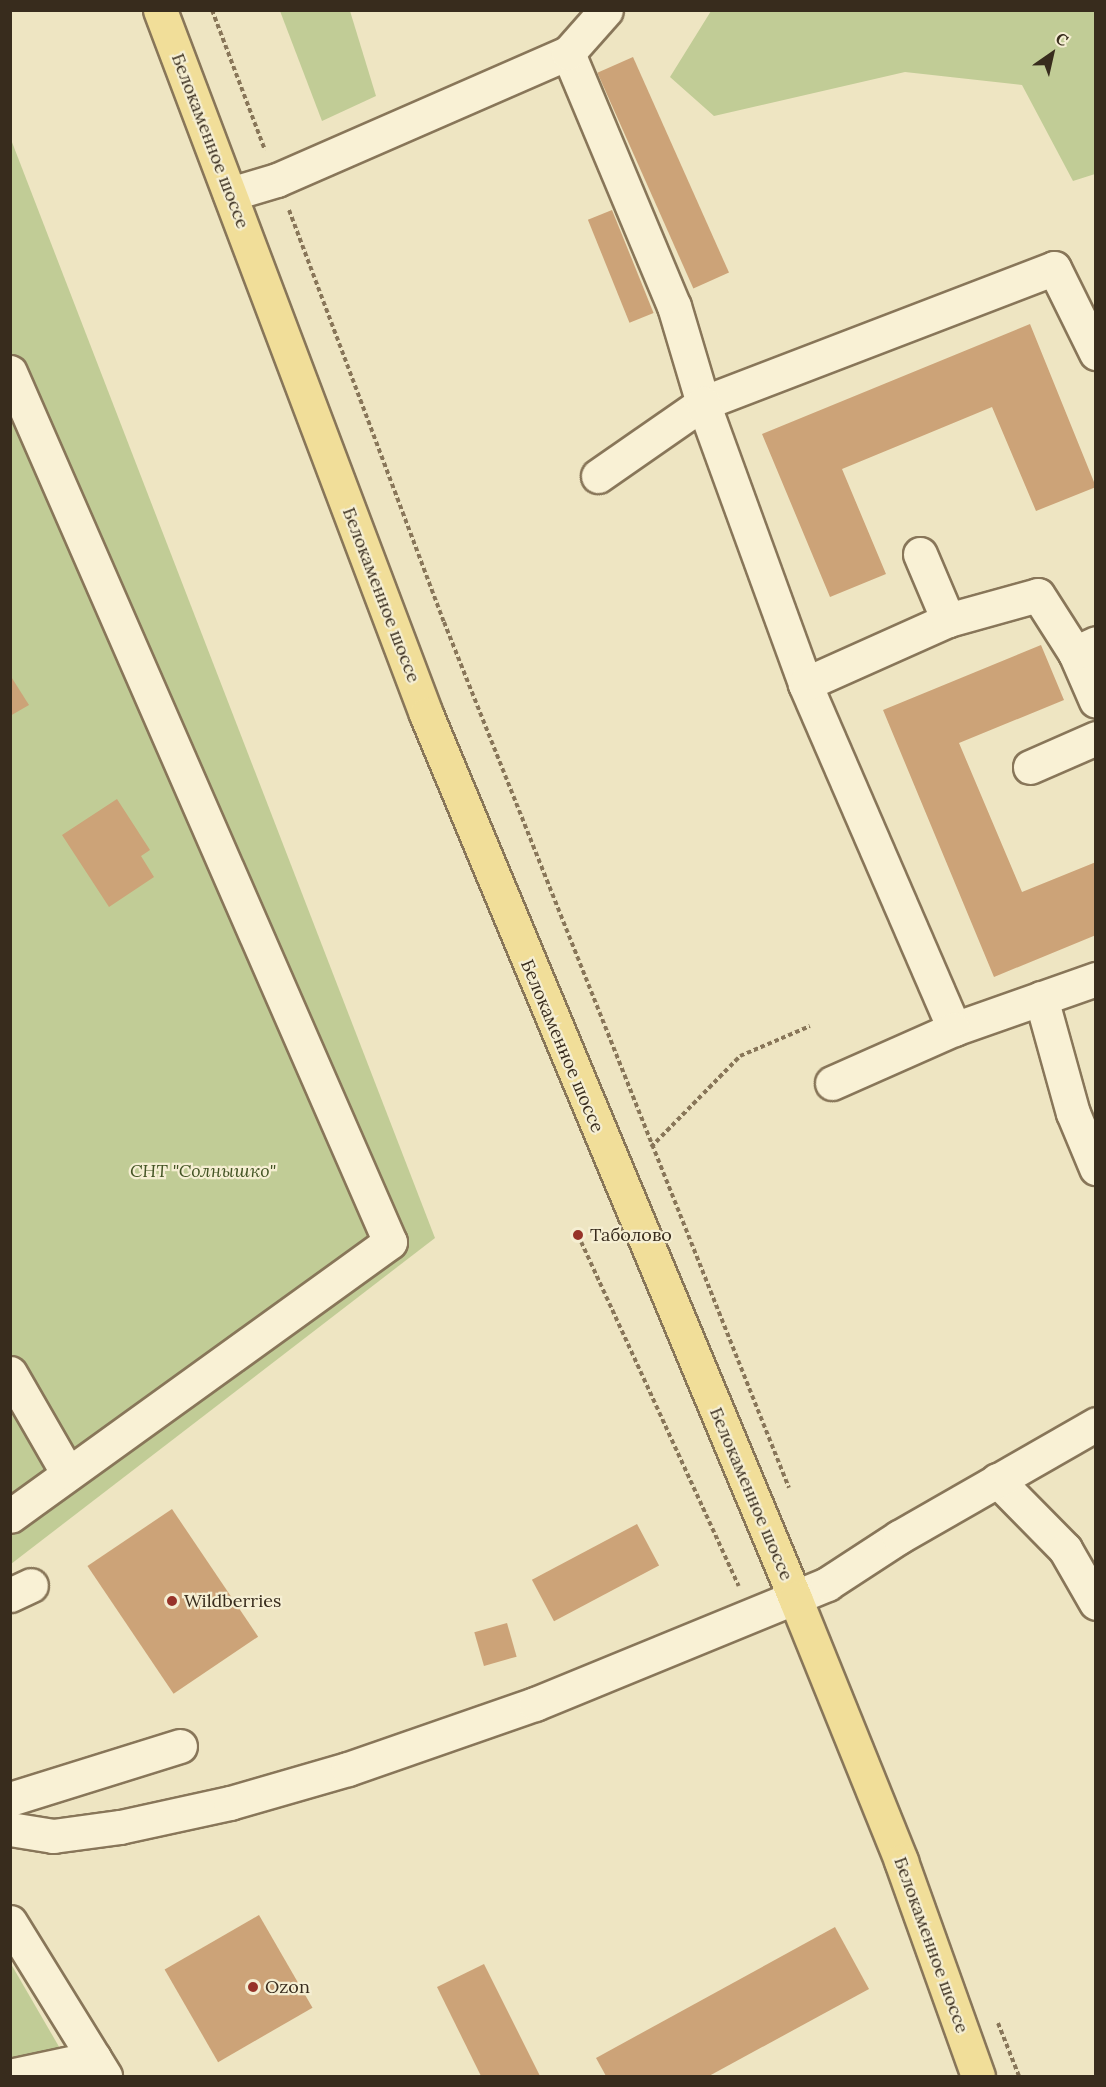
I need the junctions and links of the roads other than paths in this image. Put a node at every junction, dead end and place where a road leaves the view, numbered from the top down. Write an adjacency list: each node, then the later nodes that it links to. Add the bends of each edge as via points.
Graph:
1 (160, 10): 4 (main road, Белокаменное шоссе)
2 (606, 11): 3 (street)
3 (568, 53): 4 (street, via 277,180); 7 (street, via 674,306)
4 (230, 194): 26 (main road, Белокаменное шоссе, via 426,714)
5 (1095, 353): 7 (street, via 1054,268)
6 (10, 372): 23 (street, via 390,1242)
7 (703, 404): 8 (street); 12 (street)
8 (598, 476)
9 (920, 554): 10 (street)
10 (948, 620): 11 (street, via 1038,595); 12 (street)
11 (1085, 648): 13 (street)
12 (805, 684): 18 (street)
13 (1095, 701)
14 (1095, 738): 15 (street)
15 (1030, 767)
16 (1095, 979): 17 (street)
17 (1041, 998): 18 (street); 20 (street, via 1072,1113)
18 (954, 1029): 19 (street)
19 (832, 1083)
20 (1095, 1168)
21 (10, 1374): 23 (street)
22 (1095, 1424): 24 (street)
23 (67, 1472): 25 (street)
24 (997, 1480): 26 (street, via 898,1537 827,1584); 27 (street, via 1065,1549)
25 (10, 1516)
26 (795, 1598): 30 (street, via 535,1704 348,1769 230,1803 120,1827 53,1836); 34 (main road, Белокаменное шоссе, via 901,1861)
27 (1095, 1603)
28 (180, 1746): 29 (street)
29 (10, 1799)
30 (10, 1829)
31 (10, 1922): 32 (street)
32 (99, 2067): 33 (street)
33 (10, 2076)
34 (978, 2076)

